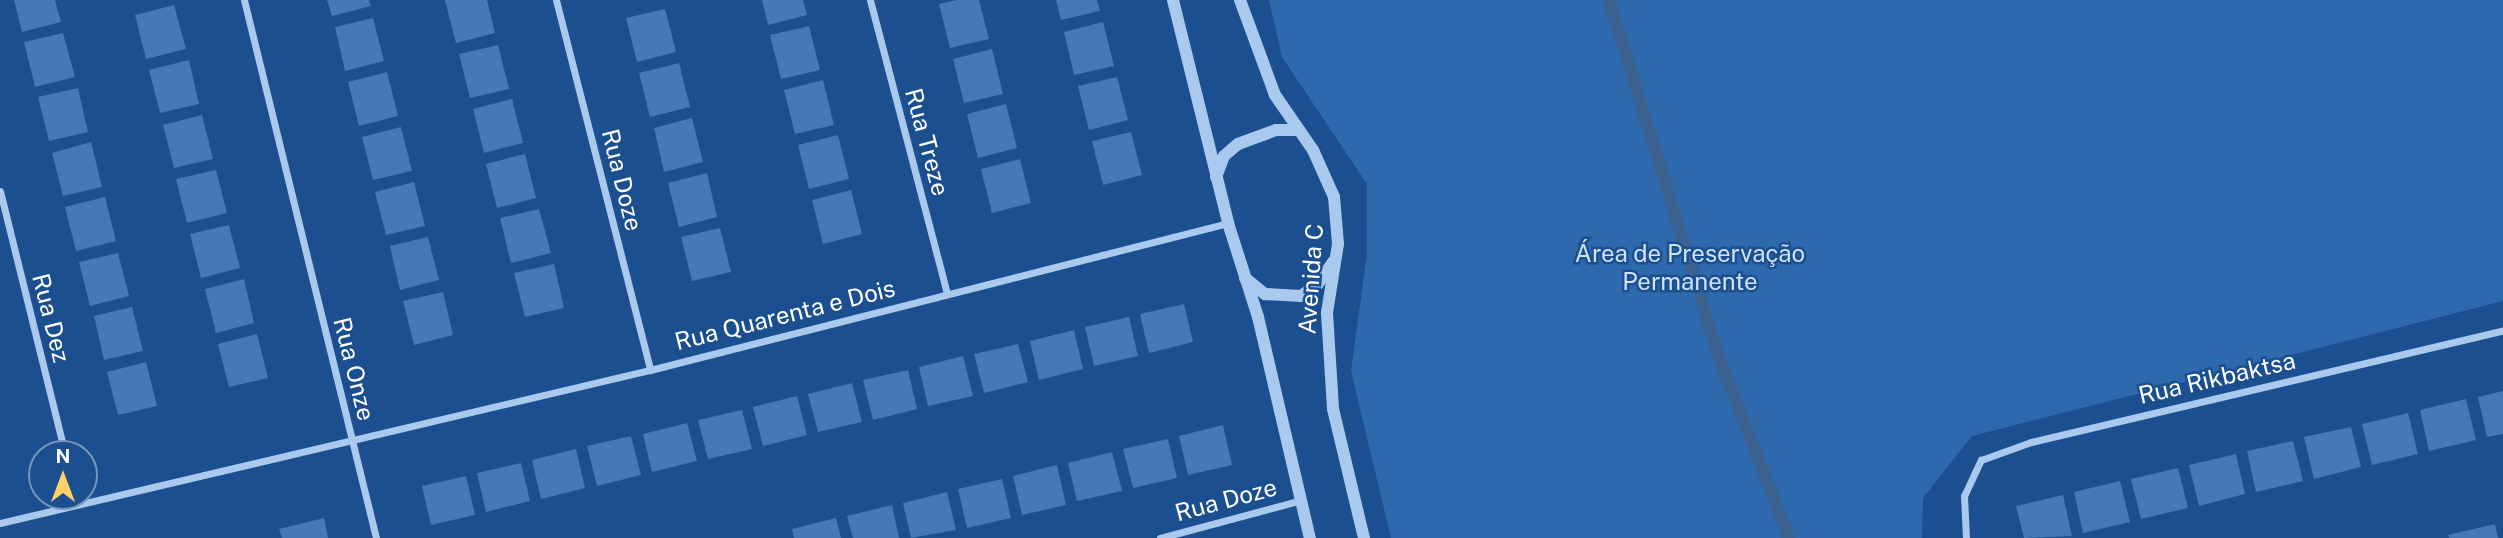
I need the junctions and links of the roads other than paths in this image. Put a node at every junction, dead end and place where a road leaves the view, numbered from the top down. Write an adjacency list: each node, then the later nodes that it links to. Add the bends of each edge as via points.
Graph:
1 (244, 0): 15 (street, Rua Onze)
2 (556, 0): 14 (street, Rua Doze)
3 (870, 0): 12 (street, Rua Treze)
4 (1173, 0): 7 (street, Avenida C)
5 (1240, 0): 6 (street, Avenida C, via 1275,95)
6 (1299, 130): 7 (street, via 1276,130 1238,144 1224,156); 10 (street, Avenida C, via 1334,197)
7 (1215, 177): 9 (street, Avenida C)
8 (0, 191): 16 (street, Rua Dez)
9 (1228, 223): 11 (street, Avenida C); 12 (street, Rua Quarenta e Dois)
10 (1336, 258): 11 (street, via 1317,285 1301,296 1265,294); 24 (street, Avenida C, via 1327,313 1333,409)
11 (1242, 275): 18 (street, Avenida C, via 1258,317)
12 (947, 294): 14 (street, Rua Quarenta e Dois)
13 (2503, 330): 25 (street, Rua Rikbaktsa, via 2031,442 1981,460 1964,496)
14 (650, 370): 15 (street, Rua Quarenta e Dois)
15 (351, 437): 17 (street, Rua Onze); 21 (street)
16 (62, 440)
17 (98, 495)
18 (1303, 500): 22 (street, Rua Doze); 23 (street, Avenida C)
19 (43, 510): 20 (street, Rua Onze)
20 (0, 523)
21 (376, 538)
22 (1160, 538)
23 (1310, 538)
24 (1364, 538)
25 (1965, 538)

